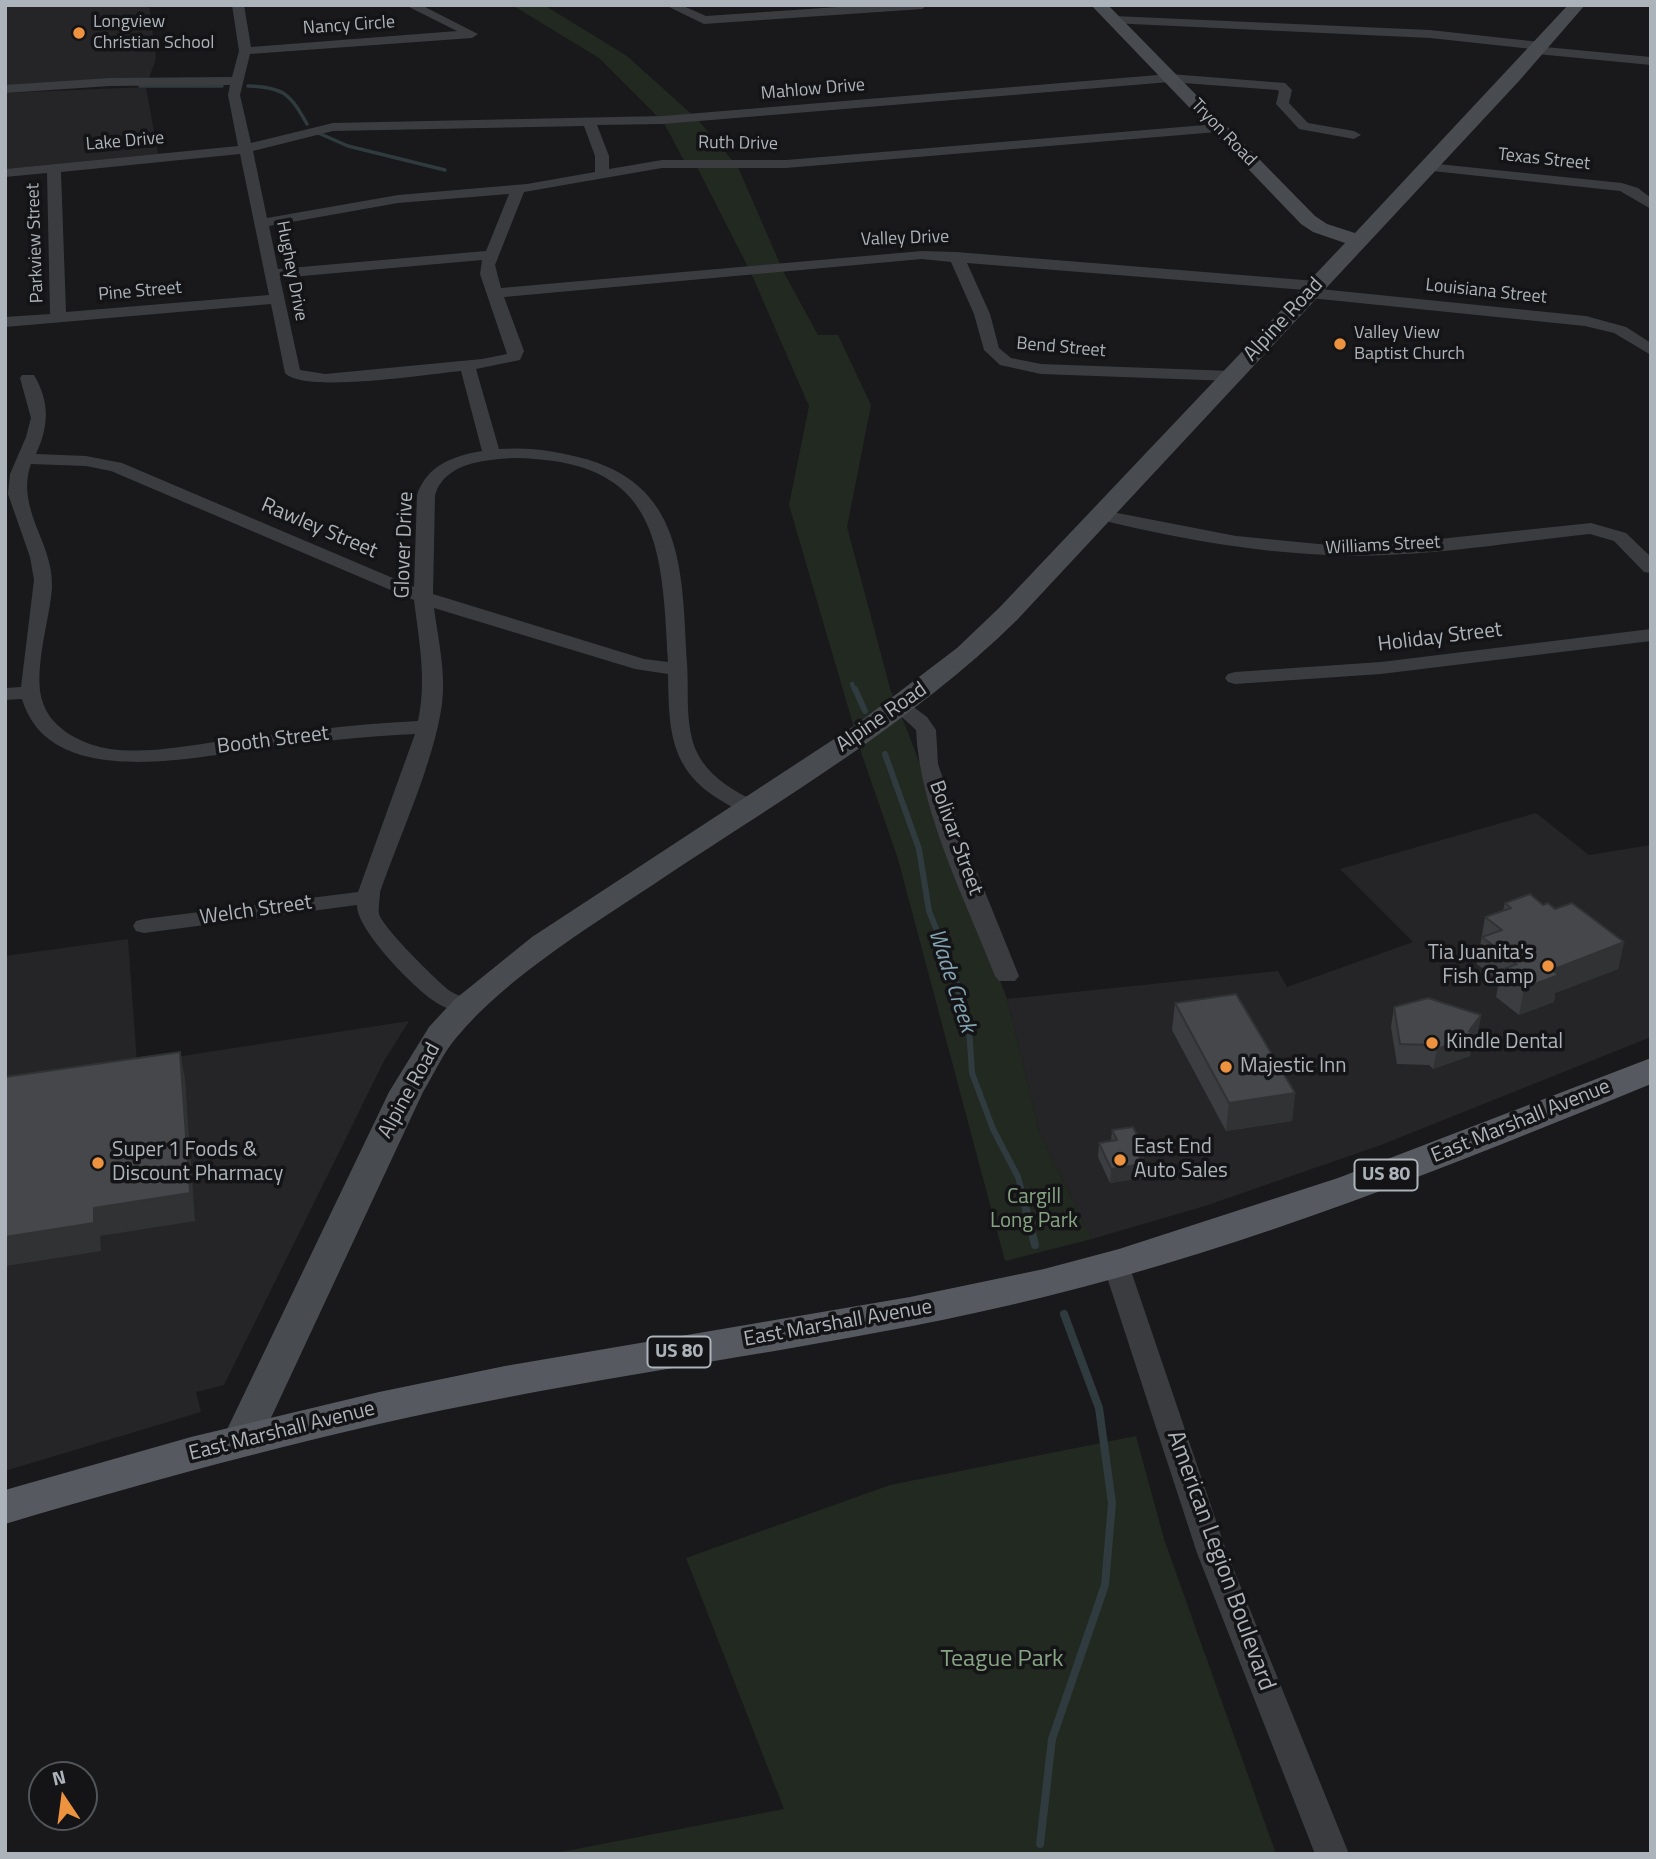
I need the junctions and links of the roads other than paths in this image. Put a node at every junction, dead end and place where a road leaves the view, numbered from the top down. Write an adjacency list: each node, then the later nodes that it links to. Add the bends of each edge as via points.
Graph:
1 (238, 5): 10 (street, Hughey Drive)
2 (411, 5): 10 (street, Nancy Circle, via 472,34)
3 (671, 5): 7 (street, via 704,20)
4 (922, 5): 7 (street)
5 (1099, 5): 8 (main road, Tryon Road)
6 (1577, 5): 9 (main road, Alpine Road)
7 (808, 9)
8 (1114, 20): 9 (street, via 1437,34); 12 (main road, Tryon Road)
9 (1539, 48): 11 (street); 20 (main road, Alpine Road)
10 (244, 51): 13 (street, Hughey Drive)
11 (1651, 61)
12 (1170, 78): 15 (street, Mahlow Drive); 16 (main road, Tryon Road); 17 (street, Mahlow Drive, via 1280,86 1286,90 1284,107 1304,126)
13 (236, 80): 14 (street); 18 (street, Hughey Drive, via 234,93)
14 (5, 89)
15 (589, 122): 18 (street, Mahlow Drive, via 326,128); 22 (street, via 603,156)
16 (1217, 128): 22 (street, Ruth Drive, via 786,164 662,164); 26 (main road, Tryon Road)
17 (1354, 135)
18 (247, 149): 19 (street, Lake Drive); 27 (street, Hughey Drive)
19 (54, 167): 21 (street, Lake Drive); 35 (street, Parkview Street)
20 (1428, 167): 24 (street, Texas Street, via 1625,188); 25 (main road, Alpine Road)
21 (5, 173)
22 (602, 174): 23 (street, Ruth Drive)
23 (518, 189): 27 (street, Ruth Drive, via 413,197); 29 (street)
24 (1651, 205)
25 (1385, 214): 26 (main road, via 1339,222); 28 (main road, Alpine Road)
26 (1303, 215): 28 (main road, Tryon Road, via 1320,228)
27 (263, 223): 31 (street, Hughey Drive)
28 (1359, 241): 32 (main road, Alpine Road)
29 (491, 255): 31 (street); 33 (street, via 488,274)
30 (956, 256): 32 (street, Valley Drive); 33 (street, Valley Drive, via 907,256); 39 (street, Bend Street, via 982,314 990,346 1006,362 1041,369)
31 (272, 274): 34 (street, Hughey Drive)
32 (1313, 289): 37 (street, Louisiana Street, via 1586,321 1620,330); 39 (main road, Alpine Road)
33 (495, 293): 38 (street, Hughey Drive, via 516,355)
34 (277, 299): 35 (street, Pine Street); 38 (street, Hughey Drive, via 291,371 301,377)
35 (58, 318): 36 (street, Pine Street)
36 (5, 322)
37 (1651, 351)
38 (467, 365): 41 (street)
39 (1232, 376): 43 (main road, Alpine Road)
40 (28, 378): 42 (street, via 39,419)
41 (492, 455): 45 (street, Glover Drive, via 452,466 429,485); 47 (street, Glover Drive, via 533,454 570,460 611,474 639,494 669,560)
42 (24, 459): 45 (street, Rawley Street, via 116,467); 49 (street, via 18,496 43,576)
43 (1102, 514): 44 (street, Williams Street, via 1236,541 1329,550 1401,548 1591,528 1620,537); 51 (main road, Alpine Road, via 996,627)
44 (1648, 563)
45 (423, 598): 47 (street, Rawley Street, via 642,665); 52 (street, Glover Drive, via 434,685)
46 (1651, 635): 48 (street, Holiday Street, via 1381,668)
47 (678, 669): 53 (street, Glover Drive, via 680,723 688,753 714,787)
48 (1235, 678)
49 (30, 692): 50 (street); 52 (street, Booth Street, via 37,710 59,735 81,748 119,755)
50 (5, 694)
51 (901, 707): 53 (main road, Alpine Road); 56 (street, Bolivar Street, via 926,730 928,764 947,823)
52 (427, 727): 54 (street, Glover Drive)
53 (750, 807): 57 (main road, Alpine Road, via 543,944)
54 (368, 897): 55 (street, Welch Street); 57 (street, via 368,914 378,932 432,988)
55 (144, 926)
56 (1007, 976)
57 (466, 1007): 60 (main road, Alpine Road, via 435,1043 406,1092)
58 (1651, 1070): 59 (main road, East Marshall Avenue / US 80, via 1306,1206)
59 (1116, 1265): 60 (main road, East Marshall Avenue / US 80, via 961,1301 480,1387); 62 (street, American Legion Boulevard, via 1216,1562)
60 (242, 1440): 61 (main road, East Marshall Avenue / US 80)
61 (5, 1507)
62 (1332, 1854)

